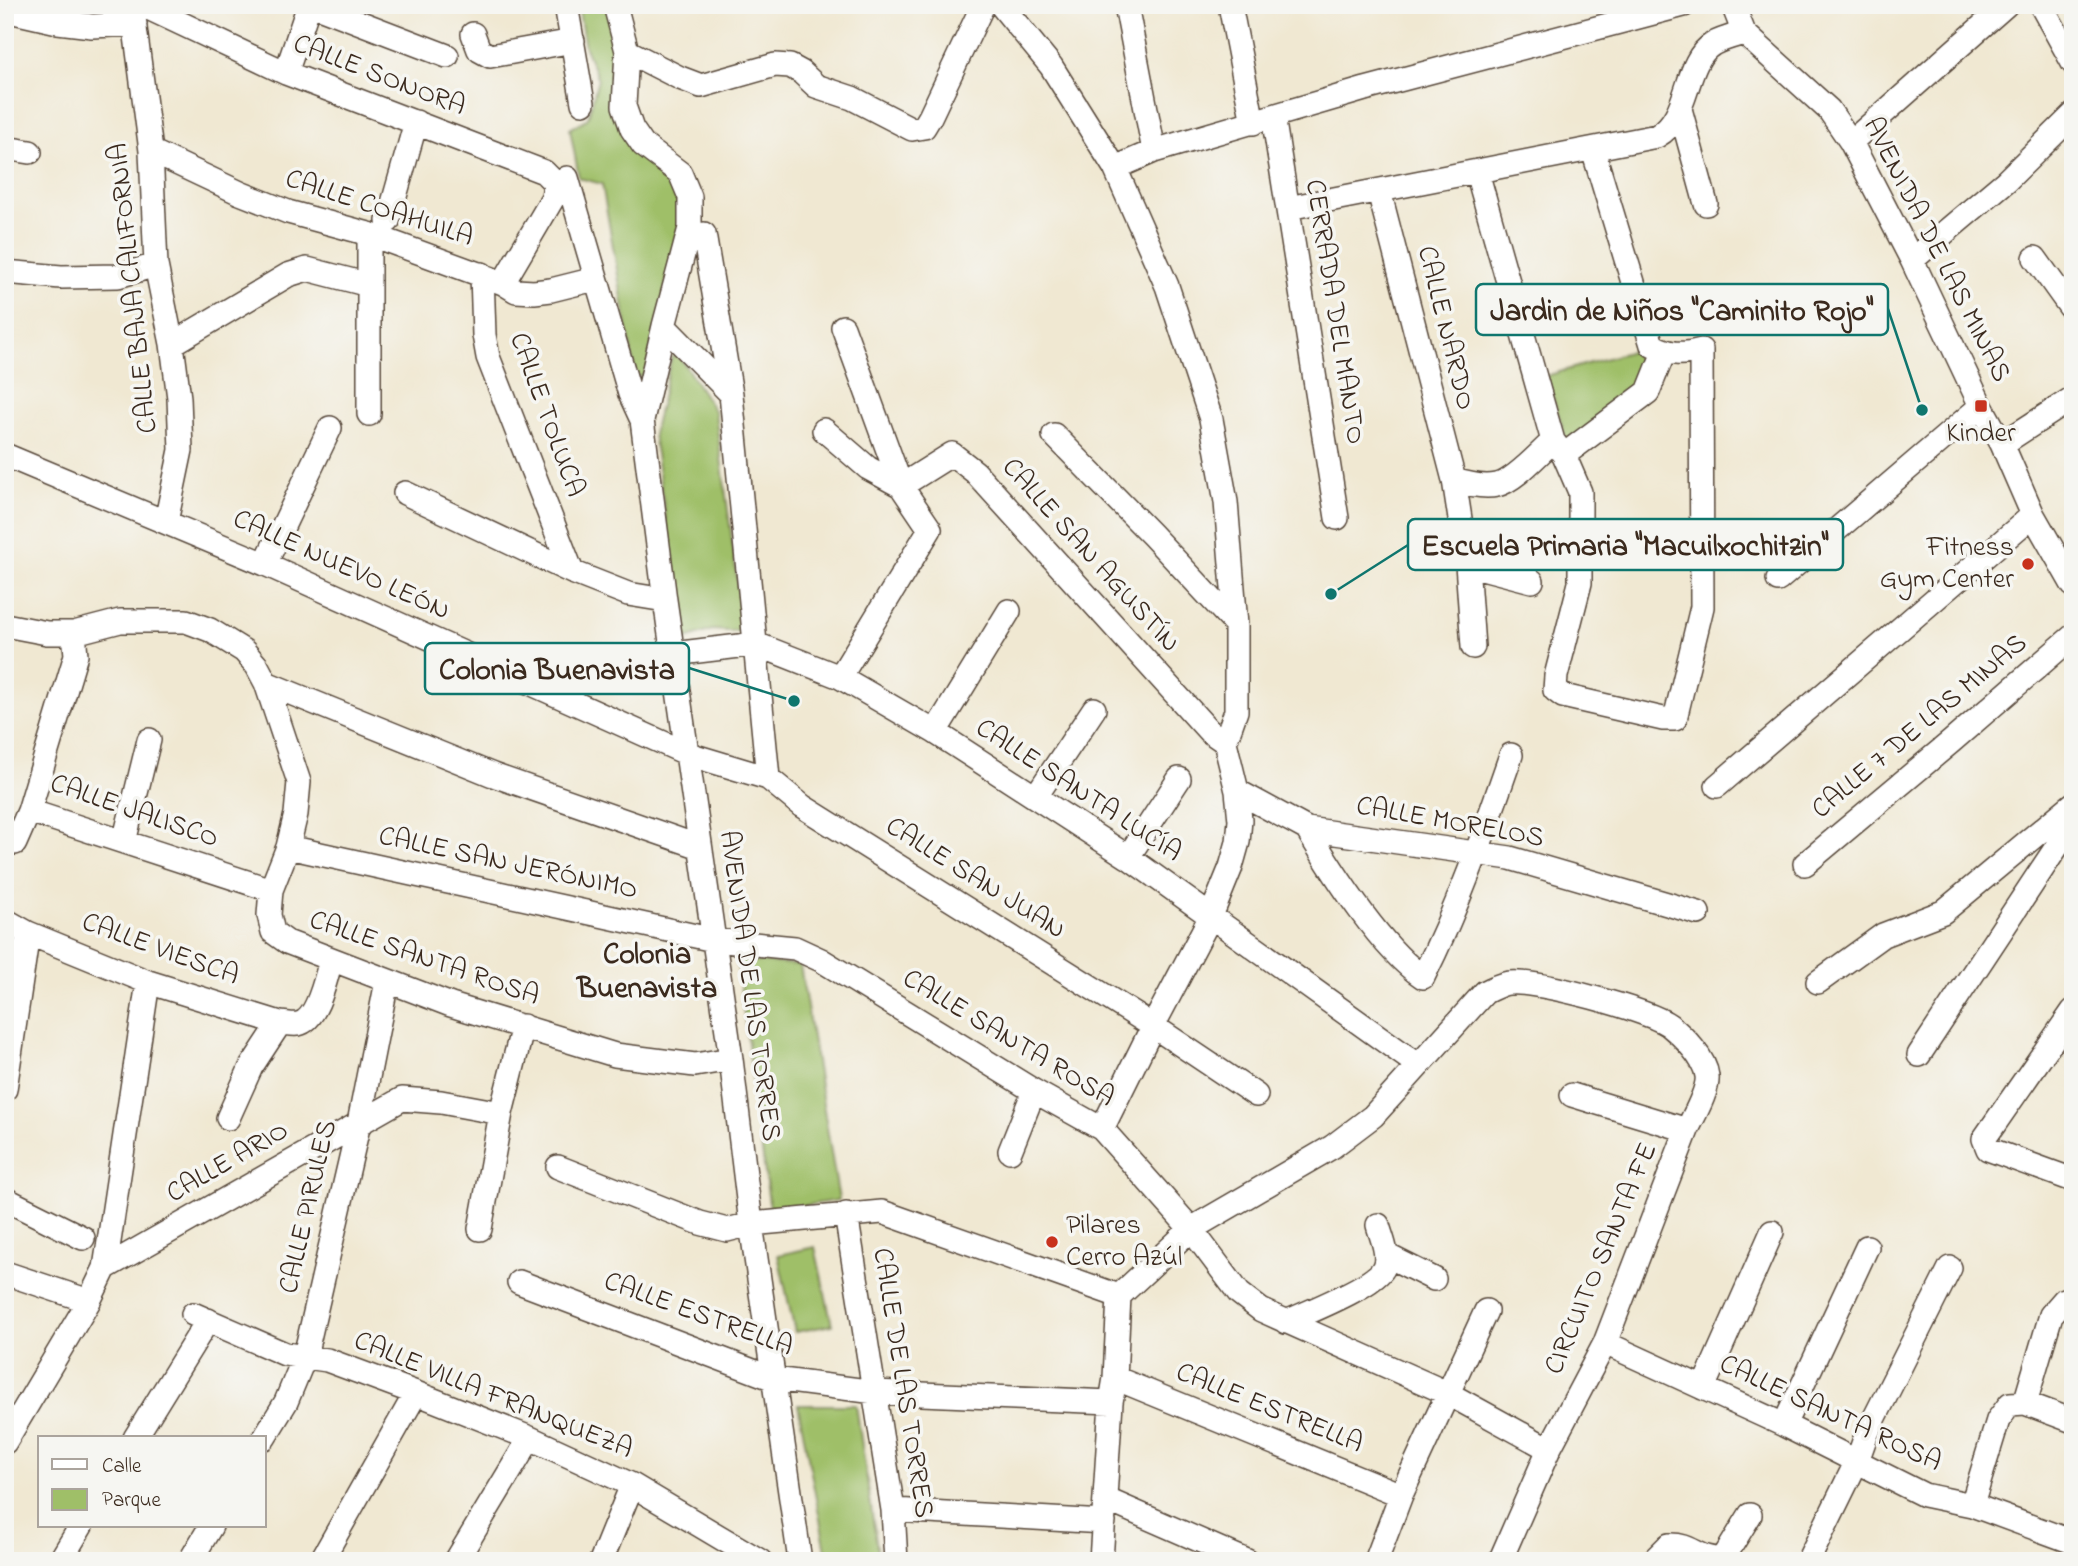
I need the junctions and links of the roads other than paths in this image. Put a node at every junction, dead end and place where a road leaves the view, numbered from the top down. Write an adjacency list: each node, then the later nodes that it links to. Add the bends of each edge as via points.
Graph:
1 (311, 5): 18 (street); 20 (street)
2 (566, 5): 16 (street)
3 (615, 5): 17 (street)
4 (983, 5): 17 (street, via 930,117 924,127 912,129 852,98 816,86 790,66 775,65 701,86)
5 (1001, 5): 32 (street, via 1051,66)
6 (1126, 5): 30 (street)
7 (1230, 5): 24 (street, CERRADA DEL MANTO)
8 (1684, 5): 24 (street)
9 (1733, 5): 14 (street, AVENIDA DE LAS MINAS)
10 (2006, 5): 26 (street)
11 (2041, 5): 19 (street)
12 (17, 10): 13 (street, CALLE SONORA, via 92,26)
13 (136, 11): 20 (street, CALLE SONORA); 29 (street, CALLE BAJA CALIFORNIA)
14 (1744, 33): 22 (street, via 1712,45 1700,58); 26 (street, AVENIDA DE LAS MINAS, via 1804,84)
15 (473, 34): 16 (street, via 480,50 490,57)
16 (573, 41): 21 (street)
17 (627, 51): 49 (street, via 624,106 632,129 643,145 680,173 690,197 690,228)
18 (447, 56)
19 (2073, 63)
20 (286, 73): 25 (street, CALLE SONORA)
21 (583, 103)
22 (1680, 109): 28 (street, via 1668,130 1657,136); 36 (street)
23 (2073, 115): 42 (street, via 2006,181)
24 (1263, 120): 30 (street); 37 (street, CERRADA DEL MANTO)
25 (416, 122): 34 (street, CALLE SONORA); 38 (street)
26 (1851, 142): 42 (street, AVENIDA DE LAS MINAS)
27 (5, 148): 31 (street)
28 (1593, 150): 33 (street); 52 (street, via 1652,345)
29 (151, 151): 39 (street, CALLE COAHUILA, via 288,212); 43 (street, CALLE BAJA CALIFORNIA)
30 (1154, 151): 32 (street)
31 (30, 152)
32 (1115, 168): 79 (street, via 1167,286 1211,419 1226,502)
33 (1477, 172): 35 (street); 62 (street)
34 (561, 180): 45 (street, via 553,198); 46 (street, AVENIDA DE LAS TORRES)
35 (1379, 191): 37 (street); 64 (street, CALLE NARDO)
36 (1706, 204)
37 (1288, 208): 68 (street, CERRADA DEL MANTO)
38 (388, 221)
39 (369, 234): 45 (street, CALLE COAHUILA); 47 (street)
40 (704, 234): 53 (street)
41 (2035, 258): 48 (street)
42 (1912, 260): 55 (street, AVENIDA DE LAS MINAS)
43 (156, 265): 44 (street, via 118,276); 51 (street, CALLE BAJA CALIFORNIA)
44 (5, 272)
45 (492, 278): 46 (street, CALLE COAHUILA, via 516,291 534,292); 72 (street, CALLE TOLUCA, via 484,335 488,357)
46 (595, 279): 57 (street, AVENIDA DE LAS TORRES, via 629,394)
47 (369, 285): 51 (street, via 307,269 288,275); 56 (street)
48 (2073, 311)
49 (663, 326): 53 (street); 57 (street, AVENIDA DE LAS TORRES)
50 (843, 327): 65 (street)
51 (172, 344): 69 (street, CALLE BAJA CALIFORNIA, via 181,450)
52 (1664, 352): 62 (street, via 1648,392); 62 (street, via 1684,355 1701,350 1702,607 1675,719 1563,696 1555,690 1580,583 1580,492)
53 (731, 394): 82 (street)
54 (2073, 398): 61 (street)
55 (1981, 406): 61 (street, AVENIDA DE LAS MINAS); 73 (street)
56 (369, 414)
57 (642, 420): 76 (street, AVENIDA DE LAS TORRES)
58 (330, 428): 70 (street)
59 (824, 430): 65 (street, via 868,468)
60 (1054, 435): 79 (street)
61 (2002, 444): 67 (street, AVENIDA DE LAS MINAS)
62 (1558, 448): 64 (street, via 1498,485)
63 (5, 455): 69 (street, CALLE NUEVO LEÓN)
64 (1454, 480): 71 (street, CALLE NARDO)
65 (901, 486): 85 (street, via 930,529); 90 (street, CALLE SAN AGUSTÍN, via 952,454 975,472 1209,731)
66 (405, 493): 72 (street)
67 (2033, 515): 75 (street, AVENIDA DE LAS MINAS); 95 (street)
68 (1337, 518)
69 (166, 522): 70 (street, CALLE NUEVO LEÓN)
70 (265, 564): 91 (street, CALLE NUEVO LEÓN)
71 (1467, 564): 74 (street); 83 (street, CALLE NARDO)
72 (572, 572): 76 (street, via 628,594)
73 (1778, 580)
74 (1532, 581)
75 (2073, 585)
76 (665, 600): 84 (street, AVENIDA DE LAS TORRES)
77 (1009, 611): 88 (street)
78 (5, 625): 80 (street, CALLE SANTA ROSA)
79 (1236, 625): 90 (street, via 1236,711)
80 (74, 633): 86 (street, CALLE SANTA ROSA, via 120,621 186,621 244,651); 99 (street, CALLE JALISCO, via 76,655)
81 (2073, 636): 108 (street, CALLE 7 DE LAS MINAS)
82 (756, 644): 84 (street, CALLE SANTA LUCÍA); 85 (street, CALLE SANTA LUCÍA); 93 (street)
83 (1473, 647)
84 (673, 654): 91 (street, AVENIDA DE LAS TORRES)
85 (840, 677): 88 (street, CALLE SANTA LUCÍA)
86 (266, 683): 104 (street, CALLE SANTA ROSA, via 299,782); 105 (street, via 492,775)
87 (1094, 709): 97 (street)
88 (935, 732): 97 (street, CALLE SANTA LUCÍA)
89 (149, 740): 102 (street)
90 (1225, 742): 96 (street)
91 (688, 754): 93 (street, CALLE NUEVO LEÓN); 105 (street, AVENIDA DE LAS TORRES)
92 (1511, 755): 106 (street)
93 (768, 778): 122 (street, CALLE SAN JUAN, via 802,806)
94 (1179, 779): 107 (street)
95 (1717, 786)
96 (1237, 791): 101 (street, CALLE MORELOS); 111 (street, via 1238,842)
97 (1035, 796): 107 (street, CALLE SANTA LUCÍA)
98 (2073, 804): 118 (street, via 1943,912 1883,934)
99 (29, 811): 102 (street, CALLE JALISCO); 103 (street)
100 (2073, 818): 123 (street)
101 (1307, 830): 106 (street, CALLE MORELOS); 106 (street, via 1377,930 1423,977)
102 (124, 842): 109 (street, CALLE JALISCO)
103 (15, 843)
104 (288, 847): 109 (street, CALLE SANTA ROSA); 114 (street, CALLE SAN JERÓNIMO)
105 (700, 847): 114 (street, AVENIDA DE LAS TORRES)
106 (1476, 854): 110 (street, CALLE MORELOS, via 1510,858)
107 (1128, 857): 111 (street, CALLE SANTA LUCÍA)
108 (1805, 864)
109 (271, 890): 115 (street, CALLE SANTA ROSA, via 273,932 287,943)
110 (1698, 913)
111 (1211, 916): 122 (street); 125 (street, CALLE SANTA LUCÍA)
112 (5, 920): 113 (street, CALLE VIESCA)
113 (28, 933): 117 (street, CALLE VIESCA); 126 (street)
114 (714, 940): 124 (street, AVENIDA DE LAS TORRES); 127 (street, CALLE SANTA ROSA, via 795,948 821,960)
115 (331, 960): 116 (street, CALLE SANTA ROSA); 120 (street, via 307,1020)
116 (387, 981): 121 (street, CALLE SANTA ROSA); 132 (street, CALLE PIRULES)
117 (148, 982): 120 (street, CALLE VIESCA); 148 (street)
118 (1818, 982)
119 (2073, 1011): 137 (street, via 1984,1139 1989,1149)
120 (289, 1023): 131 (street, via 251,1067)
121 (523, 1026): 124 (street, CALLE SANTA ROSA, via 615,1055 695,1065); 130 (street)
122 (1153, 1026): 128 (street); 133 (street)
123 (1919, 1055)
124 (731, 1059): 140 (street, AVENIDA DE LAS TORRES)
125 (1418, 1065): 134 (street, CIRCUITO SANTA FE, via 1485,992 1508,983 1544,985 1668,1024 1698,1054 1707,1076); 142 (street, via 1373,1115 1332,1147)
126 (5, 1089)
127 (1034, 1091): 133 (street, CALLE SANTA ROSA); 135 (street)
128 (1255, 1095)
129 (1572, 1095): 134 (street)
130 (501, 1113): 132 (street, CALLE ARIO, via 402,1098); 143 (street)
131 (228, 1118)
132 (359, 1123): 148 (street, CALLE ARIO); 159 (street, CALLE PIRULES)
133 (1102, 1129): 142 (street, CALLE SANTA ROSA)
134 (1687, 1130): 158 (street, CIRCUITO SANTA FE)
135 (1010, 1151)
136 (558, 1167): 140 (street, via 701,1223 727,1230)
137 (2073, 1180)
138 (5, 1199): 145 (street)
139 (846, 1214): 140 (street); 153 (street, via 882,1212 909,1220); 164 (street, CALLE DE LAS TORRES)
140 (751, 1224): 161 (street, AVENIDA DE LAS TORRES)
141 (1378, 1225): 147 (street)
142 (1191, 1228): 153 (street); 157 (street, CALLE SANTA ROSA, via 1239,1293)
143 (480, 1229)
144 (1772, 1232): 162 (street)
145 (83, 1238)
146 (1867, 1247): 169 (street)
147 (1386, 1255): 151 (street); 157 (street, via 1379,1275)
148 (105, 1268): 155 (street)
149 (1950, 1268): 175 (street)
150 (5, 1273): 155 (street)
151 (1434, 1279)
152 (519, 1282): 161 (street, CALLE ESTRELLA)
153 (1119, 1297): 160 (street)
154 (2068, 1300): 167 (street, via 2052,1315)
155 (89, 1301): 173 (street)
156 (1486, 1311): 165 (street)
157 (1286, 1322): 165 (street, CALLE SANTA ROSA)
158 (1605, 1343): 162 (street, CALLE SANTA ROSA); 174 (street, CIRCUITO SANTA FE)
159 (305, 1356): 163 (street, CALLE VILLA FRANQUEZA); 170 (street, CALLE VILLA FRANQUEZA, via 285,1354 200,1317); 171 (street, CALLE PIRULES)
160 (1115, 1378): 166 (street); 177 (street, CALLE ESTRELLA)
161 (774, 1379): 164 (street, CALLE ESTRELLA); 193 (street, AVENIDA DE LAS TORRES)
162 (1703, 1388): 169 (street, CALLE SANTA ROSA)
163 (416, 1392): 172 (street, CALLE VILLA FRANQUEZA); 189 (street)
164 (875, 1392): 166 (street, CALLE ESTRELLA); 179 (street, CALLE DE LAS TORRES)
165 (1447, 1393): 174 (street, CALLE SANTA ROSA); 177 (street)
166 (1111, 1402): 180 (street)
167 (2025, 1403): 168 (street); 178 (street, via 2010,1404 1998,1420)
168 (2073, 1421)
169 (1784, 1424): 175 (street, CALLE SANTA ROSA)
170 (136, 1436)
171 (265, 1436)
172 (530, 1438): 176 (street, CALLE VILLA FRANQUEZA); 190 (street)
173 (5, 1442)
174 (1549, 1449): 198 (street, CIRCUITO SANTA FE)
175 (1857, 1461): 178 (street, CALLE SANTA ROSA, via 1924,1495); 186 (street)
176 (632, 1485): 185 (street, CALLE VILLA FRANQUEZA); 191 (street)
177 (1401, 1495): 197 (street)
178 (1972, 1505): 184 (street, CALLE SANTA ROSA)
179 (893, 1510): 180 (street); 194 (street, CALLE DE LAS TORRES)
180 (1105, 1511): 195 (street); 196 (street)
181 (1749, 1515): 199 (street, via 1723,1559 1708,1560 1681,1544 1669,1545)
182 (80, 1528): 187 (street)
183 (210, 1528): 188 (street)
184 (2073, 1542)
185 (732, 1554): 192 (street, CALLE VILLA FRANQUEZA)
186 (1812, 1560)
187 (60, 1561)
188 (190, 1561)
189 (321, 1561)
190 (456, 1561)
191 (601, 1561)
192 (760, 1561)
193 (800, 1561)
194 (896, 1561)
195 (1101, 1561)
196 (1247, 1561)
197 (1376, 1561)
198 (1500, 1561)
199 (1653, 1561)

